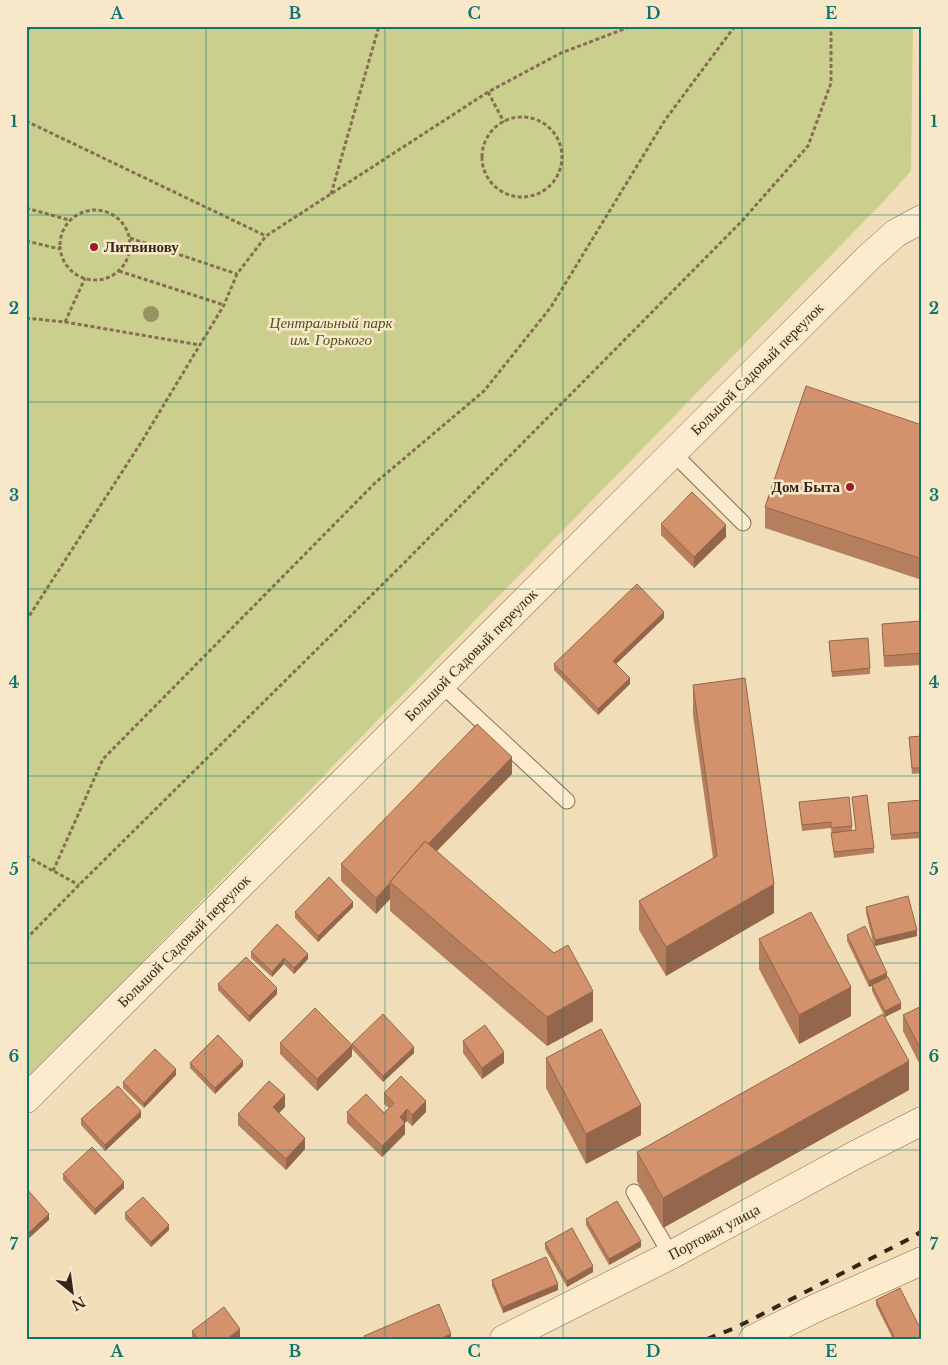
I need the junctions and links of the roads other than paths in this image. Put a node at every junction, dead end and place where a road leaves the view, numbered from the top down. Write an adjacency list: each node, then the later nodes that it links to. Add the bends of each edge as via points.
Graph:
1 (922, 219): 2 (street, Большой Садовый переулок, via 896,233 868,258)
2 (673, 453): 3 (lane); 4 (street, Большой Садовый переулок)
3 (743, 523)
4 (442, 685): 5 (lane); 6 (street, Большой Садовый переулок)
5 (567, 801)
6 (26, 1100)
7 (922, 1120): 9 (street, Портовая улица)
8 (634, 1192): 9 (lane)
9 (672, 1255): 11 (street, Портовая улица)
10 (922, 1261): 12 (street)
11 (504, 1339)
12 (753, 1339)

